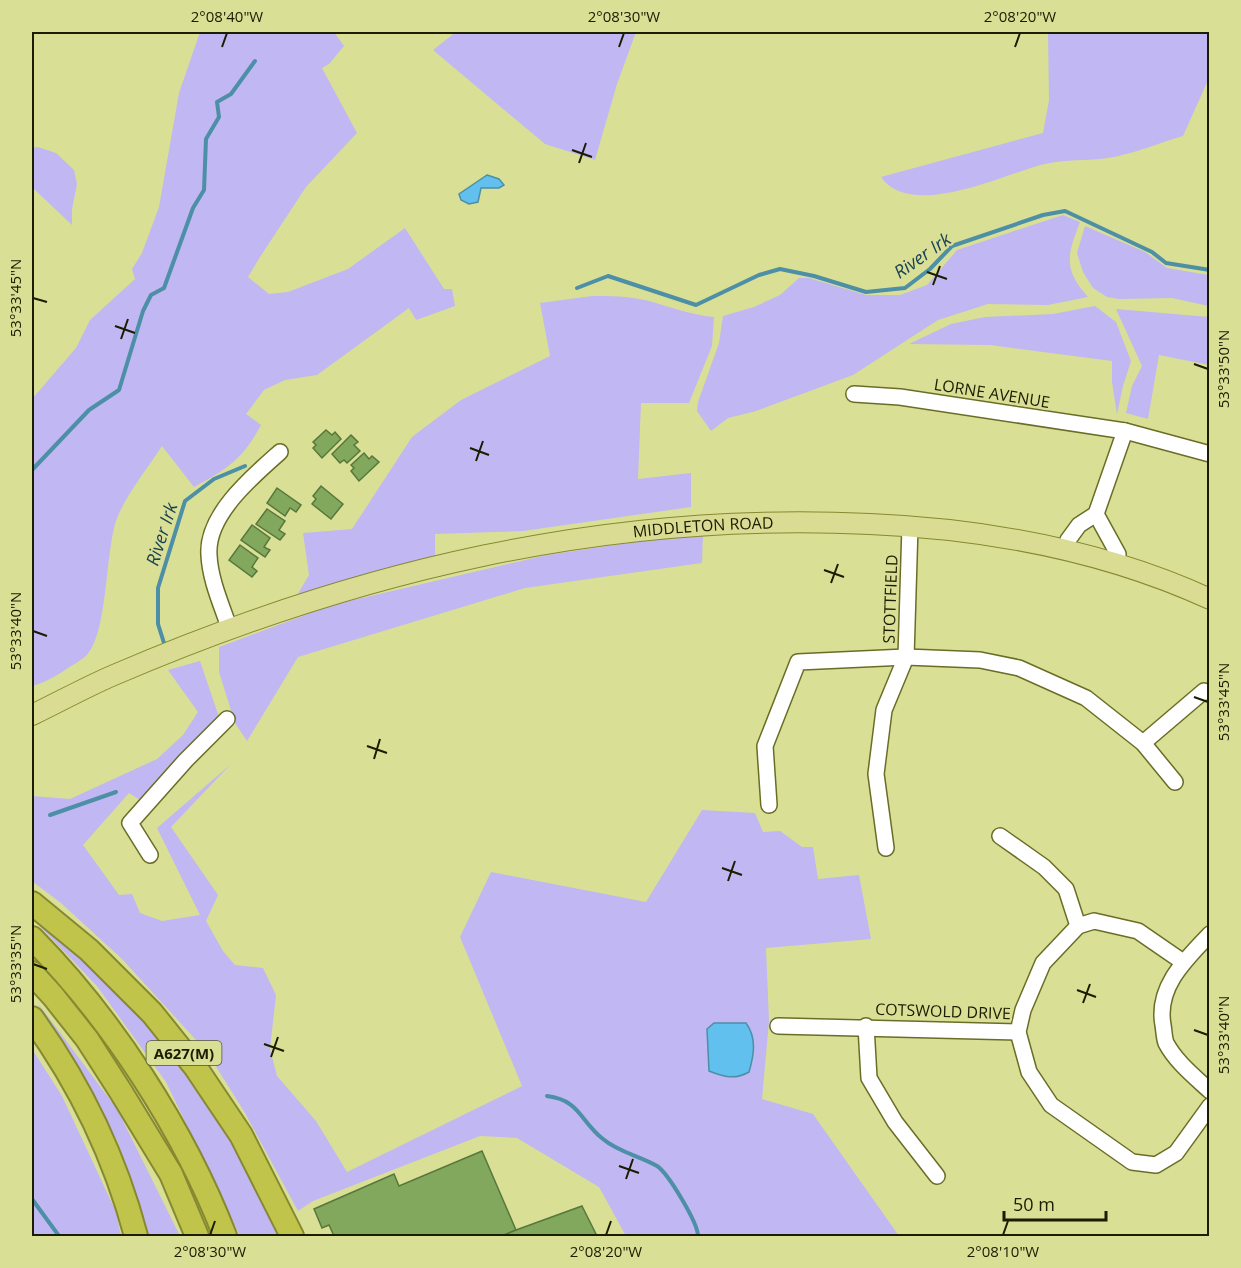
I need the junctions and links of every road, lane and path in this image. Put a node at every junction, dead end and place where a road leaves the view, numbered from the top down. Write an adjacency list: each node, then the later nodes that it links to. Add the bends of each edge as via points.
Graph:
1 (854, 394): 2 (street, LORNE AVENUE, via 900,397)
2 (1125, 431): 4 (street, LORNE AVENUE); 5 (street)
3 (280, 452): 10 (street, via 234,496 216,523 210,542 210,567)
4 (1209, 454)
5 (1096, 514): 7 (street, via 1079,525); 8 (street, via 1118,554)
6 (910, 526): 7 (main road, MIDDLETON ROAD); 10 (main road, MIDDLETON ROAD, via 822,521 699,524 580,537 433,566 339,592); 11 (street, STOTTFIELD)
7 (1065, 549): 8 (main road, MIDDLETON ROAD)
8 (1117, 564): 9 (main road, MIDDLETON ROAD)
9 (1209, 598)
10 (230, 630): 13 (main road, MIDDLETON ROAD, via 112,676)
11 (906, 657): 15 (street, via 980,660 1019,668 1086,698); 17 (street, via 798,662 765,746); 19 (street, STOTTFIELD, via 884,710 876,774)
12 (1209, 693): 15 (street, via 1204,691)
13 (32, 715)
14 (227, 719): 20 (street, via 130,823)
15 (1143, 742): 16 (street)
16 (1175, 782)
17 (770, 805)
18 (1000, 836): 22 (street, via 1044,867 1066,890)
19 (886, 848)
20 (150, 855)
21 (32, 903): 37 (highway, A627(M), via 89,950 152,1013 196,1068 241,1135)
22 (1078, 926): 25 (street, via 1094,921 1138,931); 30 (street, via 1043,963)
23 (1209, 934): 25 (street)
24 (32, 938): 36 (highway, A627(M), via 95,1012 150,1088 184,1148)
25 (1184, 962): 31 (street, via 1169,982 1161,1016 1166,1042)
26 (32, 973): 35 (highway, via 87,1039 121,1092 171,1174)
27 (32, 1018): 34 (highway, via 82,1096 116,1169)
28 (778, 1026): 29 (street, COTSWOLD DRIVE)
29 (866, 1026): 30 (street, COTSWOLD DRIVE); 33 (street, COTSWOLD DRIVE, via 870,1078 895,1122)
30 (1018, 1032): 32 (street, via 1029,1072 1051,1105 1132,1162 1156,1165 1176,1153)
31 (1209, 1091)
32 (1209, 1106)
33 (937, 1176)
34 (136, 1236)
35 (197, 1236)
36 (225, 1236)
37 (292, 1236)

